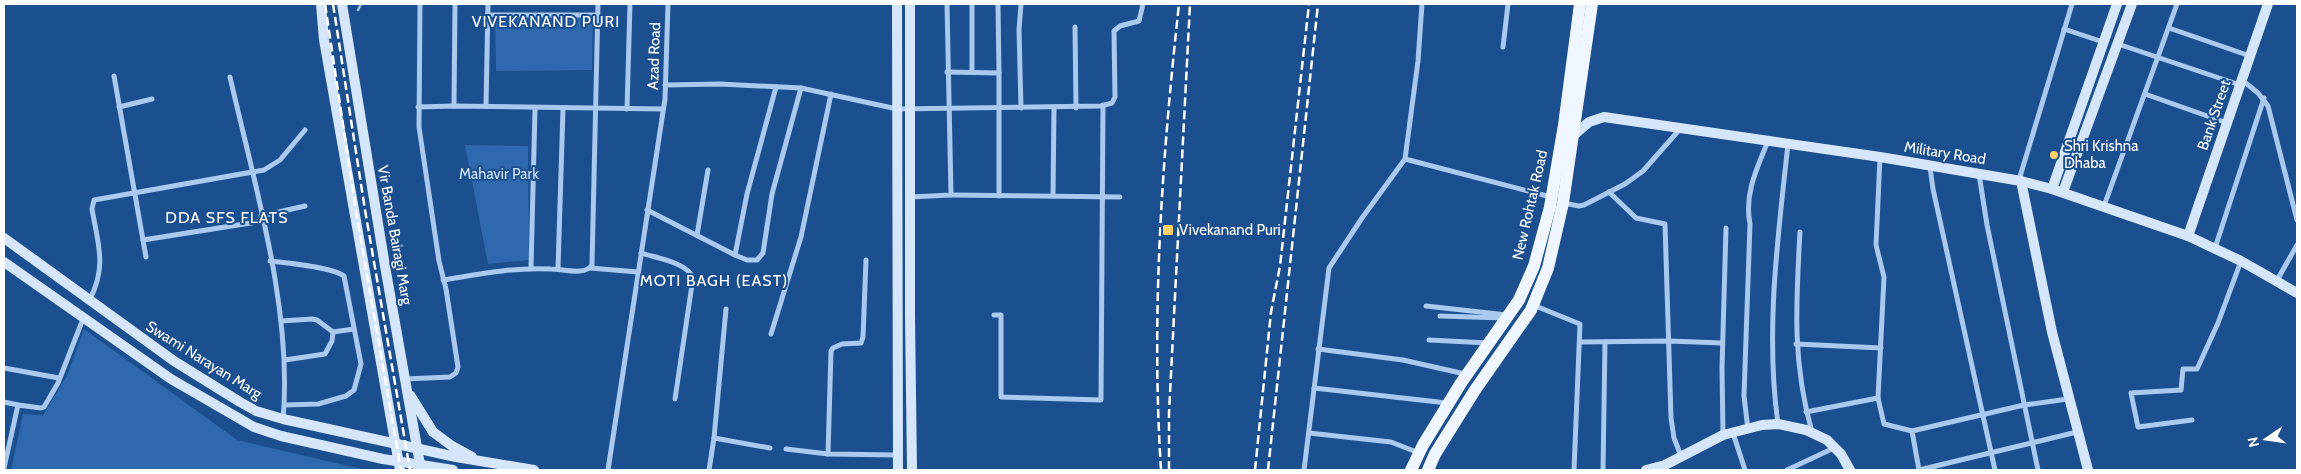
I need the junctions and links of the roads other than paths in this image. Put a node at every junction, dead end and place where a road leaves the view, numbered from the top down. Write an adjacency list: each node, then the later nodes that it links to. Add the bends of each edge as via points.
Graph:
1 (321, 4): 166 (street, via 324,40)
2 (342, 4): 142 (street, Vir Banda Bairagi Marg)
3 (420, 4): 52 (street)
4 (455, 4): 48 (street)
5 (488, 4): 26 (street)
6 (598, 4): 25 (street)
7 (630, 4): 59 (street)
8 (668, 4): 41 (street, Azad Road)
9 (897, 4): 61 (street)
10 (910, 4): 63 (street)
11 (947, 4): 35 (street)
12 (972, 4): 36 (street)
13 (998, 4): 37 (street)
14 (1021, 4): 55 (street)
15 (1143, 4): 50 (street, via 1138,20 1114,31 1115,97 1112,103)
16 (1422, 4): 72 (street)
17 (1508, 4): 32 (street)
18 (1580, 4): 88 (main road, New Rohtak Road)
19 (1592, 4): 68 (main road, New Rohtak Road)
20 (2072, 4): 29 (street)
21 (2117, 4): 30 (street)
22 (2132, 4): 31 (street)
23 (2177, 4): 28 (street)
24 (2268, 4): 33 (street, Bank Street)
25 (598, 14): 26 (street); 58 (street)
26 (487, 16): 49 (street)
27 (1075, 27): 56 (street)
28 (2169, 28): 33 (street); 34 (street)
29 (2064, 29): 30 (street); 77 (street)
30 (2104, 42): 78 (street)
31 (2117, 43): 34 (street); 81 (street)
32 (1504, 47)
33 (2250, 56): 40 (street, Bank Street)
34 (2159, 57): 40 (street); 45 (street)
35 (947, 72): 36 (street); 64 (street)
36 (972, 72): 37 (street)
37 (999, 73): 62 (street)
38 (114, 76): 51 (street)
39 (230, 77): 75 (street)
40 (2241, 83): 46 (street); 65 (street, Bank Street)
41 (665, 85): 42 (street); 60 (street, Azad Road)
42 (776, 87): 43 (street); 104 (street, via 747,194)
43 (801, 88): 44 (street); 104 (street, via 772,194 763,253 753,261)
44 (831, 94): 61 (street); 128 (street, via 801,237)
45 (2145, 94): 65 (street); 90 (street)
46 (2264, 98): 91 (street); 102 (street)
47 (152, 99): 51 (street)
48 (454, 106): 49 (street); 52 (street)
49 (486, 106): 54 (street)
50 (1103, 106): 56 (street); 86 (street)
51 (119, 107): 79 (street)
52 (418, 107): 114 (street)
53 (1054, 107): 55 (street); 56 (street); 84 (street)
54 (535, 108): 57 (street); 110 (street)
55 (1021, 108): 62 (street)
56 (1076, 108)
57 (563, 109): 58 (street); 112 (street)
58 (597, 109): 59 (street); 111 (street)
59 (627, 109): 60 (street)
60 (663, 109): 92 (street, Azad Road)
61 (898, 109): 63 (street); 175 (street)
62 (999, 109): 64 (street); 83 (street)
63 (910, 110): 64 (street); 85 (street)
64 (948, 110): 82 (street)
65 (2227, 123): 98 (street, Bank Street)
66 (1681, 128): 68 (street, Military Road, via 1604,117 1589,122); 69 (street, Military Road); 80 (street, via 1643,171)
67 (305, 130): 75 (street, via 273,165)
68 (1574, 135): 88 (main road, New Rohtak Road)
69 (1768, 141): 70 (street, Military Road); 157 (street, via 1754,176 1747,206 1750,224 1744,396)
70 (1788, 144): 71 (street, Military Road); 156 (street, via 1773,320 1773,389)
71 (1880, 158): 73 (street, Military Road); 136 (street, via 1876,245 1884,277)
72 (1405, 159): 88 (street); 137 (street, via 1329,268)
73 (1930, 167): 76 (street, Military Road); 153 (street)
74 (708, 170): 97 (street)
75 (251, 172): 79 (street); 93 (street)
76 (1979, 174): 77 (street, Military Road); 149 (street)
77 (2020, 181): 78 (street, Military Road); 146 (street)
78 (2052, 189): 81 (street, Military Road)
79 (135, 192): 100 (street); 117 (street, via 97,198 93,202 101,265 98,284)
80 (1609, 192): 88 (street, via 1579,206); 130 (street, via 1636,218 1665,224)
81 (2063, 192): 90 (street, Military Road)
82 (952, 195): 83 (street); 85 (street)
83 (1000, 196): 84 (street)
84 (1053, 196): 86 (street)
85 (910, 197): 186 (street)
86 (1103, 197): 87 (street); 121 (street, via 1101,400 1001,397 1001,315)
87 (1120, 197)
88 (1557, 200): 118 (main road, New Rohtak Road, via 1548,268); 123 (main road, New Rohtak Road, via 1534,266)
89 (305, 206): 93 (street)
90 (2104, 206): 98 (street, Military Road)
91 (2296, 209): 94 (street)
92 (647, 210): 97 (street); 103 (street, Azad Road)
93 (262, 219): 100 (street); 107 (street)
94 (2297, 220)
95 (1726, 228): 134 (street)
96 (1800, 232): 135 (street)
97 (697, 235): 104 (street)
98 (2188, 236): 102 (street, Military Road)
99 (4, 238): 117 (street, Swami Narayan Marg)
100 (143, 240): 105 (street)
101 (2297, 245): 115 (street)
102 (2215, 248): 108 (street, Military Road)
103 (641, 253): 113 (street, Azad Road); 145 (street, via 682,267 690,271 693,278)
104 (735, 254)
105 (146, 257)
106 (866, 260): 174 (street, via 861,343 842,344 831,351)
107 (270, 261): 125 (street); 126 (street, via 341,274 346,279)
108 (2240, 261): 115 (street, Military Road); 155 (street, via 2197,369 2183,369 2181,390 2131,393 2138,427)
109 (4, 262): 124 (street, Swami Narayan Marg)
110 (531, 268): 112 (street); 114 (street)
111 (590, 268): 112 (street, via 577,271); 113 (street)
112 (558, 269)
113 (638, 272): 183 (street, Azad Road)
114 (444, 280): 142 (street, via 458,360 456,373)
115 (2276, 283): 116 (street, Military Road)
116 (2297, 293)
117 (90, 299): 154 (street, Swami Narayan Marg, via 142,339 231,397 256,411)
118 (1533, 305): 131 (street, via 1580,324); 189 (main road, New Rohtak Road, via 1475,390)
119 (1426, 306): 123 (street)
120 (726, 310): 165 (street)
121 (994, 315)
122 (1440, 316): 123 (street)
123 (1508, 317): 133 (main road, New Rohtak Road)
124 (83, 319): 141 (street); 178 (street, Swami Narayan Marg, via 193,394 254,427)
125 (281, 321): 127 (street, via 317,320); 138 (street)
126 (354, 329): 127 (street); 151 (street, via 361,364 354,390 346,396 311,406)
127 (333, 332): 138 (street, via 325,354)
128 (771, 334)
129 (1429, 340): 133 (street)
130 (1669, 341): 132 (street); 134 (street); 176 (street, via 1671,418)
131 (1580, 342): 132 (street); 190 (street)
132 (1605, 342): 191 (street)
133 (1489, 343): 140 (main road, New Rohtak Road)
134 (1722, 343): 162 (street)
135 (1796, 344): 136 (street); 152 (street)
136 (1881, 348): 144 (street)
137 (1318, 349): 140 (street, via 1403,360); 143 (street)
138 (285, 360): 151 (street)
139 (4, 368): 141 (street)
140 (1467, 375): 148 (main road, New Rohtak Road)
141 (60, 378): 150 (street, via 43,408)
142 (406, 384): 169 (street, Vir Banda Bairagi Marg); 177 (street, via 434,432)
143 (1314, 388): 148 (street); 160 (street)
144 (1878, 398): 152 (street); 158 (street, via 1884,424)
145 (675, 399)
146 (2068, 399): 149 (street); 159 (street)
147 (4, 402): 150 (street)
148 (1448, 403): 172 (main road, New Rohtak Road)
149 (2024, 404): 153 (street); 167 (street)
150 (18, 405): 164 (street)
151 (284, 405): 154 (street)
152 (1806, 412): 161 (street)
153 (1983, 415): 158 (street); 173 (street)
154 (283, 419): 166 (street, Swami Narayan Marg)
155 (2192, 420)
156 (1778, 424): 157 (street); 161 (street)
157 (1748, 430): 162 (street)
158 (1912, 431): 196 (street)
159 (2077, 432): 167 (street); 199 (street)
160 (1309, 433): 172 (street, via 1391,442); 187 (street)
161 (1812, 433): 168 (street)
162 (1728, 434): 176 (street); 193 (street)
163 (4, 436): 164 (street)
164 (11, 437): 179 (street)
165 (714, 438): 170 (street); 184 (street)
166 (395, 443): 169 (street, Swami Narayan Marg); 178 (street)
167 (2032, 444): 173 (street); 198 (street)
168 (1836, 447): 194 (street); 195 (street)
169 (418, 448): 177 (street, Swami Narayan Marg); 180 (street, Vir Banda Bairagi Marg)
170 (770, 448)
171 (786, 449): 174 (street)
172 (1419, 453): 188 (main road, New Rohtak Road)
173 (1992, 453): 196 (street); 197 (street)
174 (828, 454): 175 (street)
175 (898, 455): 185 (street)
176 (1681, 457): 192 (street)
177 (481, 461): 182 (street, Swami Narayan Marg)
178 (399, 466): 180 (street, Swami Narayan Marg)
179 (4, 467)
180 (421, 468): 181 (street, Swami Narayan Marg)
181 (453, 470)
182 (534, 470)
183 (608, 470)
184 (709, 470)
185 (898, 470)
186 (912, 470)
187 (1304, 470)
188 (1411, 470)
189 (1428, 470)
190 (1574, 470)
191 (1602, 470)
192 (1646, 470)
193 (1745, 470)
194 (1787, 470)
195 (1850, 470)
196 (1919, 470)
197 (1995, 470)
198 (2038, 470)
199 (2088, 470)

